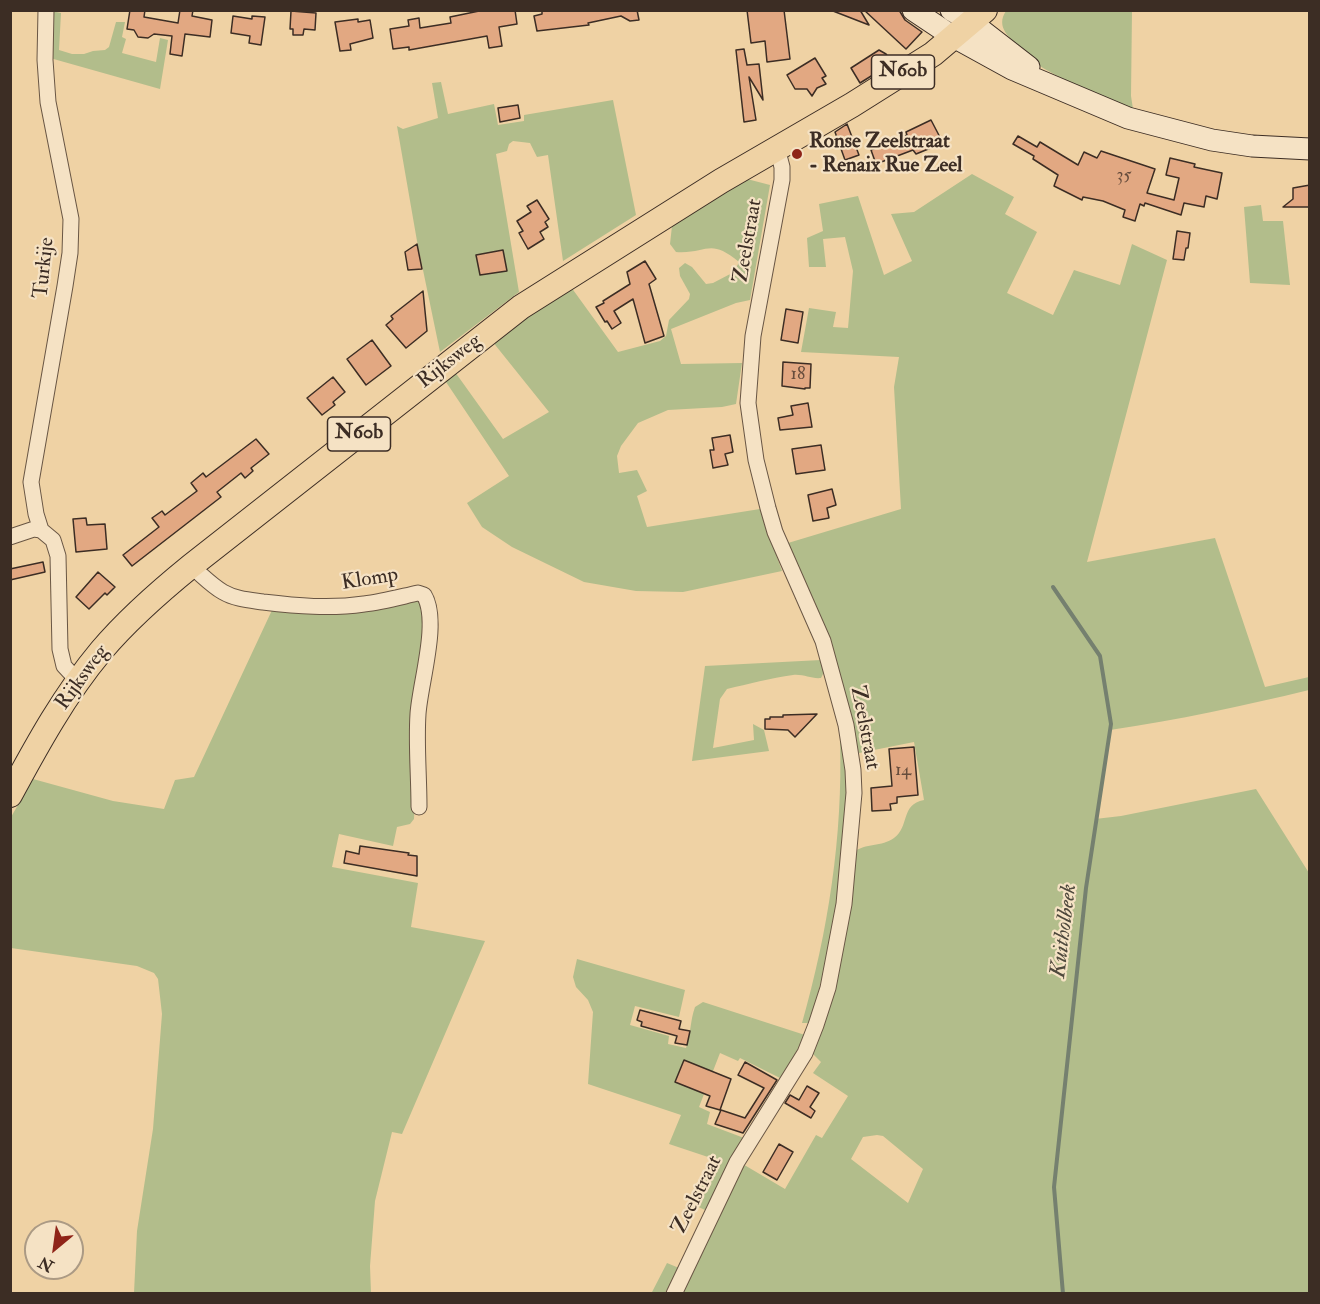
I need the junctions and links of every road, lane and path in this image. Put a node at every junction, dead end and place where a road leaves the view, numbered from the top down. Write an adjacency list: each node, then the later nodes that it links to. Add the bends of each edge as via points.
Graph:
1 (46, 10): 6 (street, Turkije, via 48,102 71,219 70,253 32,482)
2 (913, 10): 3 (main road)
3 (965, 20): 4 (main road, Rijksweg / N60b, via 933,54); 5 (main road, via 1059,89 1128,118 1252,146)
4 (777, 148): 8 (main road, Rijksweg / N60b, via 521,307); 12 (street, Zeelstraat, via 782,180 753,336 748,403 756,460 770,516 823,641 848,733 854,793 845,895 828,987 805,1053 737,1162)
5 (1310, 149)
6 (41, 530): 7 (street); 9 (street, Turkije, via 56,547 60,649 64,666)
7 (10, 537)
8 (191, 566): 9 (main road, Rijksweg / N60b, via 122,627); 11 (street, Klomp, via 224,593 237,598 306,607 424,595 430,610 430,635 418,714)
9 (78, 681): 10 (main road, Rijksweg / N60b)
10 (10, 795)
11 (419, 807)
12 (674, 1293)

